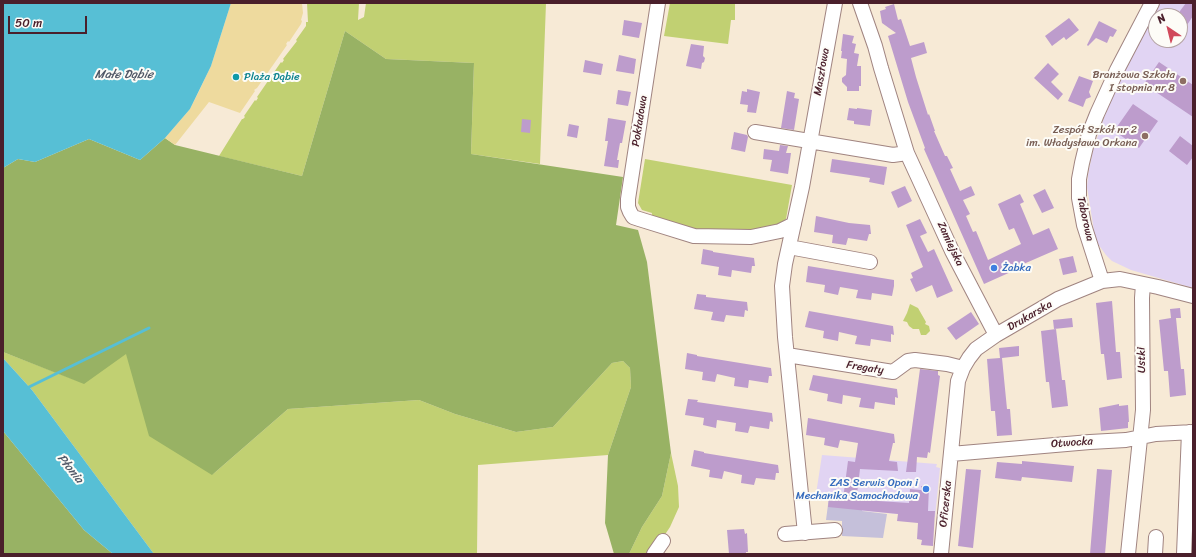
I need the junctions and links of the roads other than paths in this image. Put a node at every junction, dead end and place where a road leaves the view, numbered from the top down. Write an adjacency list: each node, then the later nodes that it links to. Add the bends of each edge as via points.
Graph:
1 (658, 3): 8 (street, Pokładowa, via 628,210 633,217 694,236 751,237 780,231)
2 (835, 3): 6 (street, Masztowa)
3 (860, 3): 7 (street, Zamiejska)
4 (1152, 3): 11 (street, Taborowa, via 1097,114 1089,134 1079,179 1079,198 1084,225)
5 (755, 132): 6 (street)
6 (810, 142): 7 (street, via 893,155); 8 (street, Masztowa)
7 (907, 153): 14 (street, Zamiejska, via 959,266)
8 (794, 224): 9 (street)
9 (789, 247): 10 (street); 15 (street, via 782,286)
10 (870, 262)
11 (1102, 281): 12 (street, Drukarska, via 1120,279); 14 (street, Drukarska, via 1058,299)
12 (1143, 284): 13 (street, Drukarska); 18 (street, Ustki, via 1143,410)
13 (1193, 296)
14 (996, 335): 16 (street, Drukarska, via 976,349)
15 (787, 355): 16 (street, Fregaty, via 893,372 908,361 915,360); 21 (street)
16 (963, 368): 19 (street, Drukarska, via 958,382)
17 (1191, 432): 18 (street, Otwocka); 29 (street)
18 (1140, 437): 19 (street, Otwocka); 27 (street, Ustki)
19 (952, 454): 26 (street, Oficerska)
20 (835, 530): 21 (street)
21 (805, 532): 22 (street)
22 (785, 534)
23 (1156, 537): 28 (street)
24 (663, 541): 25 (street)
25 (654, 554)
26 (941, 554)
27 (1128, 554)
28 (1155, 554)
29 (1184, 554)

